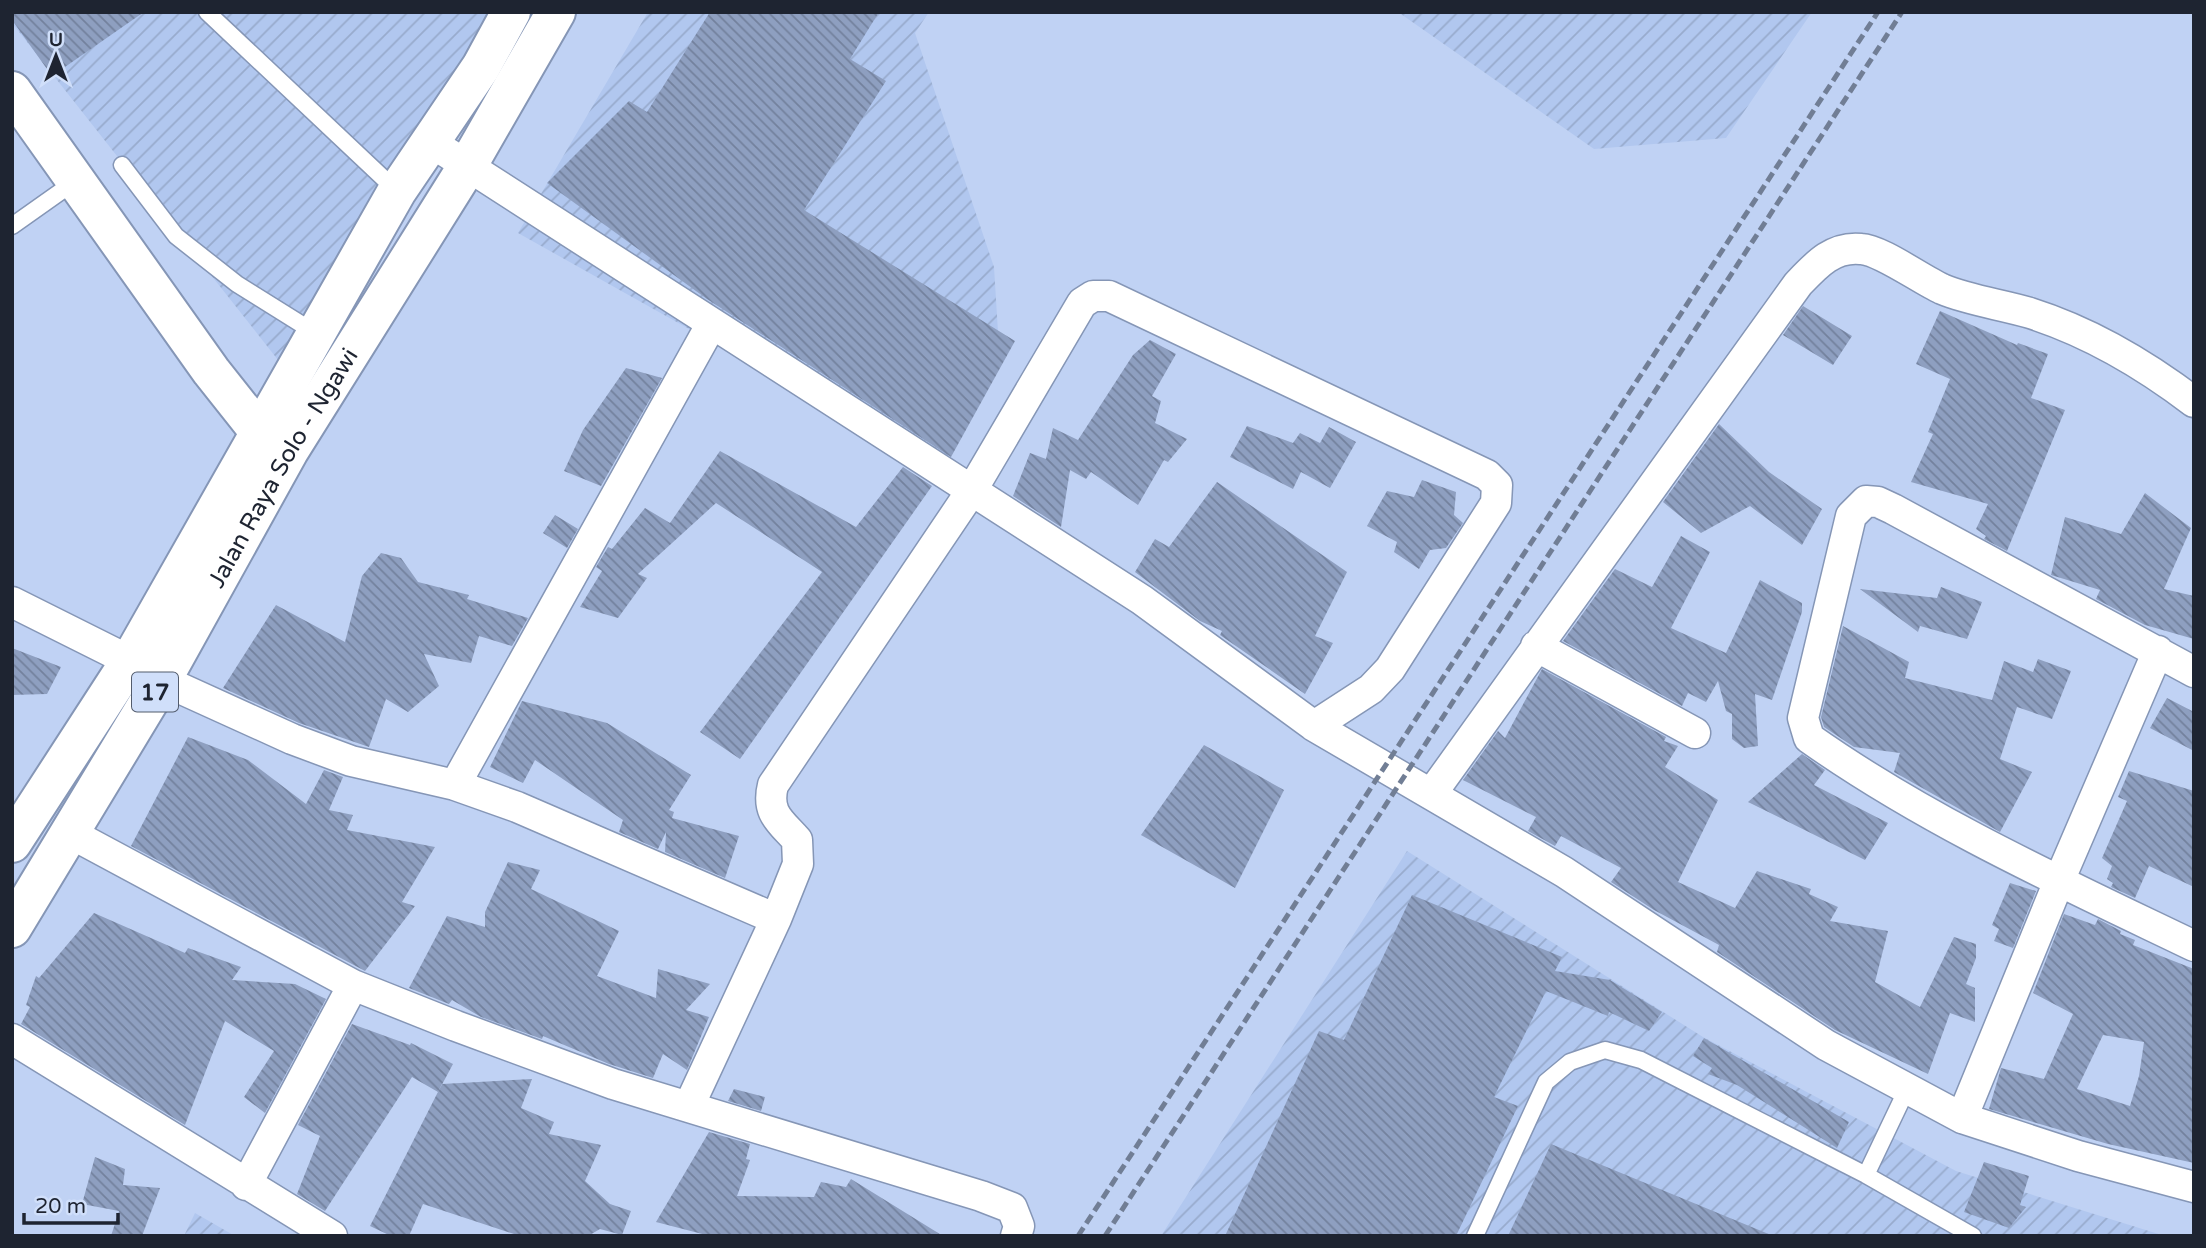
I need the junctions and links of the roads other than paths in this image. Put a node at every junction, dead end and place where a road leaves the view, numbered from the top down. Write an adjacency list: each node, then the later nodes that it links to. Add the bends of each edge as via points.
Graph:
1 (206, 12): 9 (lane)
2 (511, 12): 5 (main road, Jalan Raya Solo - Ngawi / 17)
3 (556, 12): 7 (main road, Jalan Raya Solo - Ngawi / 17)
4 (12, 91): 8 (main road)
5 (432, 143): 7 (street); 9 (main road, Jalan Raya Solo - Ngawi / 17)
6 (122, 165): 12 (lane, via 176,236 237,284)
7 (468, 165): 11 (street); 14 (main road, Jalan Raya Solo - Ngawi / 17)
8 (77, 180): 10 (lane); 14 (main road, via 162,306)
9 (397, 191): 12 (main road, Jalan Raya Solo - Ngawi / 17)
10 (12, 226)
11 (711, 325): 15 (street); 23 (street)
12 (317, 334): 14 (main road, Jalan Raya Solo - Ngawi / 17)
13 (2194, 402): 17 (street, via 2160,376 2076,330 1965,298 1876,253 1853,249 1831,254 1798,284)
14 (275, 443): 19 (main road, Jalan Raya Solo - Ngawi / 17)
15 (972, 490): 21 (street, via 1142,600); 21 (street, via 1082,303 1101,294 1488,475 1497,485 1496,503 1390,669 1371,689); 28 (street, via 772,785 775,819 797,840 799,852)
16 (12, 602): 19 (street)
17 (1536, 646): 22 (street); 24 (street)
18 (2158, 651): 20 (street); 27 (street); 27 (street, via 1878,502 1866,501 1851,516 1802,718 1809,738 1922,809)
19 (146, 671): 23 (street, via 339,757); 25 (main road, Jalan Raya Solo - Ngawi / 17); 26 (main road, Jalan Raya Solo - Ngawi / 17)
20 (2194, 672)
21 (1314, 726): 24 (street)
22 (1695, 733)
23 (455, 785): 28 (street, via 517,807)
24 (1432, 793): 33 (street, via 1564,872 1804,1032)
25 (70, 833): 29 (main road, Jalan Raya Solo - Ngawi / 17); 31 (street)
26 (12, 843)
27 (2059, 881): 30 (street); 35 (street)
28 (776, 919): 34 (street)
29 (12, 928)
30 (2194, 946)
31 (353, 985): 34 (street, via 543,1059); 37 (street)
32 (12, 1039): 37 (street)
33 (1907, 1089): 35 (street); 36 (lane)
34 (689, 1105): 40 (street, via 1012,1208 1019,1226)
35 (1962, 1118): 38 (street)
36 (1866, 1175): 41 (lane, via 1641,1060 1605,1050 1570,1062 1546,1082); 42 (lane)
37 (246, 1185): 39 (street)
38 (2194, 1187)
39 (332, 1236)
40 (1016, 1236)
41 (1475, 1236)
42 (1973, 1236)

